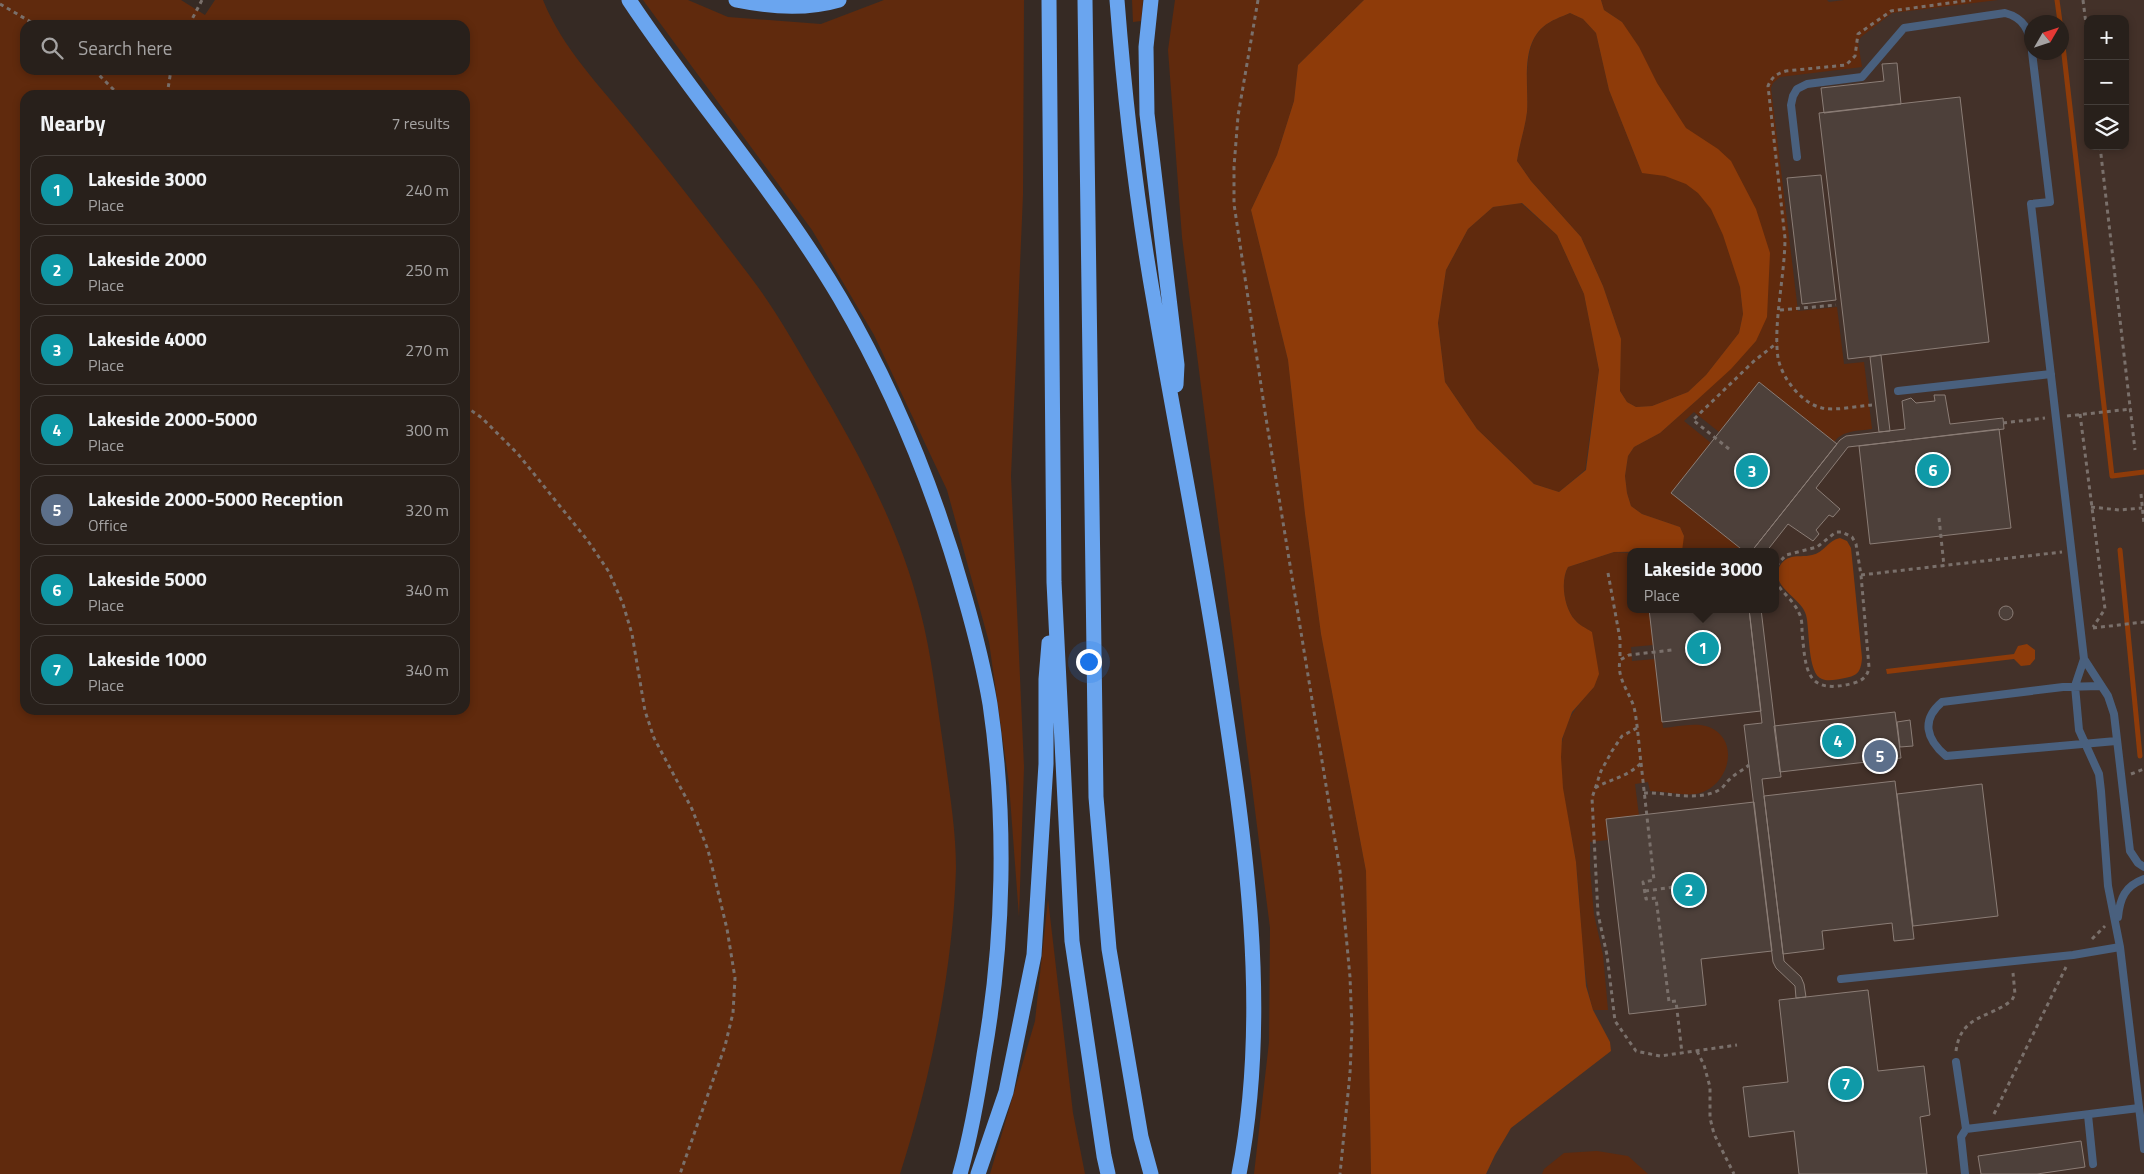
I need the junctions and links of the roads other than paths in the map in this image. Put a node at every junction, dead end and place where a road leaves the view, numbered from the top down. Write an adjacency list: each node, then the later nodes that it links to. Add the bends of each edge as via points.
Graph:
1 (629, 0): 31 (highway, via 794,227 839,297 877,366 921,465 952,553 974,631 990,704 998,794 1001,890 993,1003 970,1139)
2 (736, 0): 3 (highway, via 766,6 820,5)
3 (839, 0)
4 (1049, 0): 14 (highway)
5 (1085, 0): 34 (highway, via 1096,797 1110,949 1140,1137)
6 (1117, 0): 13 (highway, via 1139,200)
7 (1151, 0): 13 (highway, via 1146,47 1147,114 1177,365)
8 (2024, 23): 10 (lane, via 2006,12 1904,28 1862,78 1807,84 1797,89 1791,105)
9 (2033, 60): 11 (lane, via 2050,202 2031,204)
10 (1798, 157)
11 (2052, 374): 12 (lane); 15 (lane)
12 (1898, 391)
13 (1174, 409): 35 (highway, via 1240,805 1251,946 1254,1053)
14 (1054, 582): 32 (highway, via 1046,678 1046,764 1034,956 1006,1092); 33 (highway, via 1072,941)
15 (2084, 659): 16 (lane); 17 (lane)
16 (2075, 686): 17 (lane); 19 (lane, via 2079,730); 19 (lane, via 1942,702 1928,721 1929,730 1936,747 1946,756)
17 (2100, 686): 18 (lane, via 2108,696 2114,714)
18 (2116, 741): 19 (lane); 20 (lane, via 2130,851)
19 (2085, 744): 22 (lane, via 2099,774 2108,886)
20 (2144, 867)
21 (2144, 879): 22 (lane, via 2129,888 2120,899)
22 (2117, 924): 23 (lane)
23 (2120, 946): 24 (lane); 26 (lane)
24 (1841, 979)
25 (1956, 1062): 28 (lane)
26 (2139, 1108): 27 (lane); 29 (lane)
27 (2088, 1115): 28 (lane); 30 (lane)
28 (1966, 1129): 36 (lane, via 1961,1138)
29 (2144, 1149)
30 (2093, 1164)
31 (960, 1174)
32 (978, 1174)
33 (1108, 1174)
34 (1151, 1174)
35 (1239, 1174)
36 (1965, 1174)

